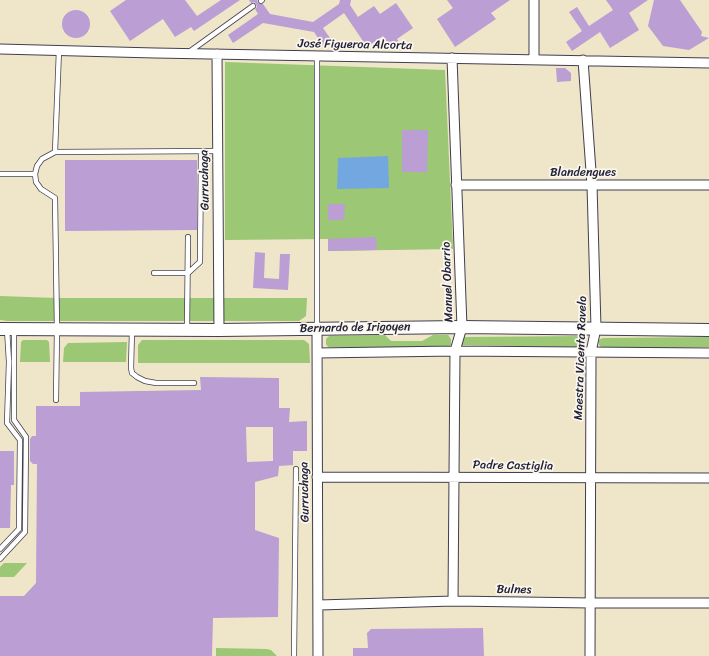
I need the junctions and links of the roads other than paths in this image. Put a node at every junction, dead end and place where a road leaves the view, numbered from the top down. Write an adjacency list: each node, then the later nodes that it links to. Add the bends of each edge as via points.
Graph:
1 (534, 0): 9 (street)
2 (253, 6): 5 (lane)
3 (0, 49): 4 (street, José Figueroa Alcorta)
4 (59, 50): 5 (street, José Figueroa Alcorta); 14 (lane)
5 (186, 54): 6 (street, José Figueroa Alcorta)
6 (217, 54): 7 (street, José Figueroa Alcorta); 13 (street, Gurruchaga)
7 (317, 56): 8 (street, José Figueroa Alcorta); 27 (lane)
8 (452, 58): 9 (street, José Figueroa Alcorta); 17 (street, Manuel Obarrio)
9 (534, 60): 10 (street, José Figueroa Alcorta)
10 (583, 60): 11 (street, José Figueroa Alcorta); 18 (street, Maestra Vicenta Ravelo)
11 (709, 62)
12 (201, 151): 13 (lane); 14 (lane); 22 (lane, via 200,262)
13 (217, 151): 30 (street, Gurruchaga)
14 (55, 152): 16 (lane, via 42,159)
15 (0, 174): 16 (lane)
16 (35, 174): 26 (lane, via 40,189 54,198)
17 (456, 185): 18 (street, Blandengues); 23 (street, Manuel Obarrio)
18 (592, 185): 19 (street, Blandengues); 24 (street, Maestra Vicenta Ravelo)
19 (709, 185)
20 (188, 237): 22 (lane)
21 (154, 273): 22 (lane)
22 (188, 273): 29 (lane)
23 (462, 327): 24 (street, Bernardo de Irigoyen); 27 (street, Bernardo de Irigoyen); 32 (street, Manuel Obarrio)
24 (596, 328): 31 (street, Bernardo de Irigoyen); 33 (street, Maestra Vicenta Ravelo)
25 (7, 329): 26 (street, Bernardo de Irigoyen); 43 (lane, via 7,422 20,440 21,488 19,529); 44 (lane, via 14,420 26,437 25,532)
26 (57, 329): 28 (street, Bernardo de Irigoyen); 37 (lane)
27 (317, 329): 30 (street, Bernardo de Irigoyen); 35 (street, Gurruchaga)
28 (132, 330): 29 (street, Bernardo de Irigoyen); 36 (lane, via 132,373 145,381 156,383)
29 (187, 330): 30 (street, Bernardo de Irigoyen)
30 (219, 330)
31 (709, 330)
32 (456, 351): 33 (street, Bernardo de Irigoyen); 35 (street, Bernardo de Irigoyen); 40 (street, Manuel Obarrio)
33 (591, 352): 34 (street, Bernardo de Irigoyen); 42 (street, Maestra Vicenta Ravelo)
34 (709, 352)
35 (317, 353): 39 (street, Gurruchaga)
36 (194, 383)
37 (56, 400)
38 (296, 469): 49 (lane)
39 (317, 477): 40 (street, Padre Castiglia); 48 (street, Gurruchaga)
40 (455, 477): 42 (street, Padre Castiglia); 45 (street, Manuel Obarrio)
41 (709, 478): 42 (street, Padre Castiglia)
42 (592, 479): 46 (street, Maestra Vicenta Ravelo)
43 (0, 549)
44 (0, 559)
45 (453, 601): 46 (street, Bulnes); 48 (street, Bulnes)
46 (591, 603): 47 (street, Bulnes); 51 (street, Maestra Vicenta Ravelo)
47 (709, 603)
48 (319, 605): 50 (street, Gurruchaga)
49 (294, 656)
50 (318, 656)
51 (590, 656)

